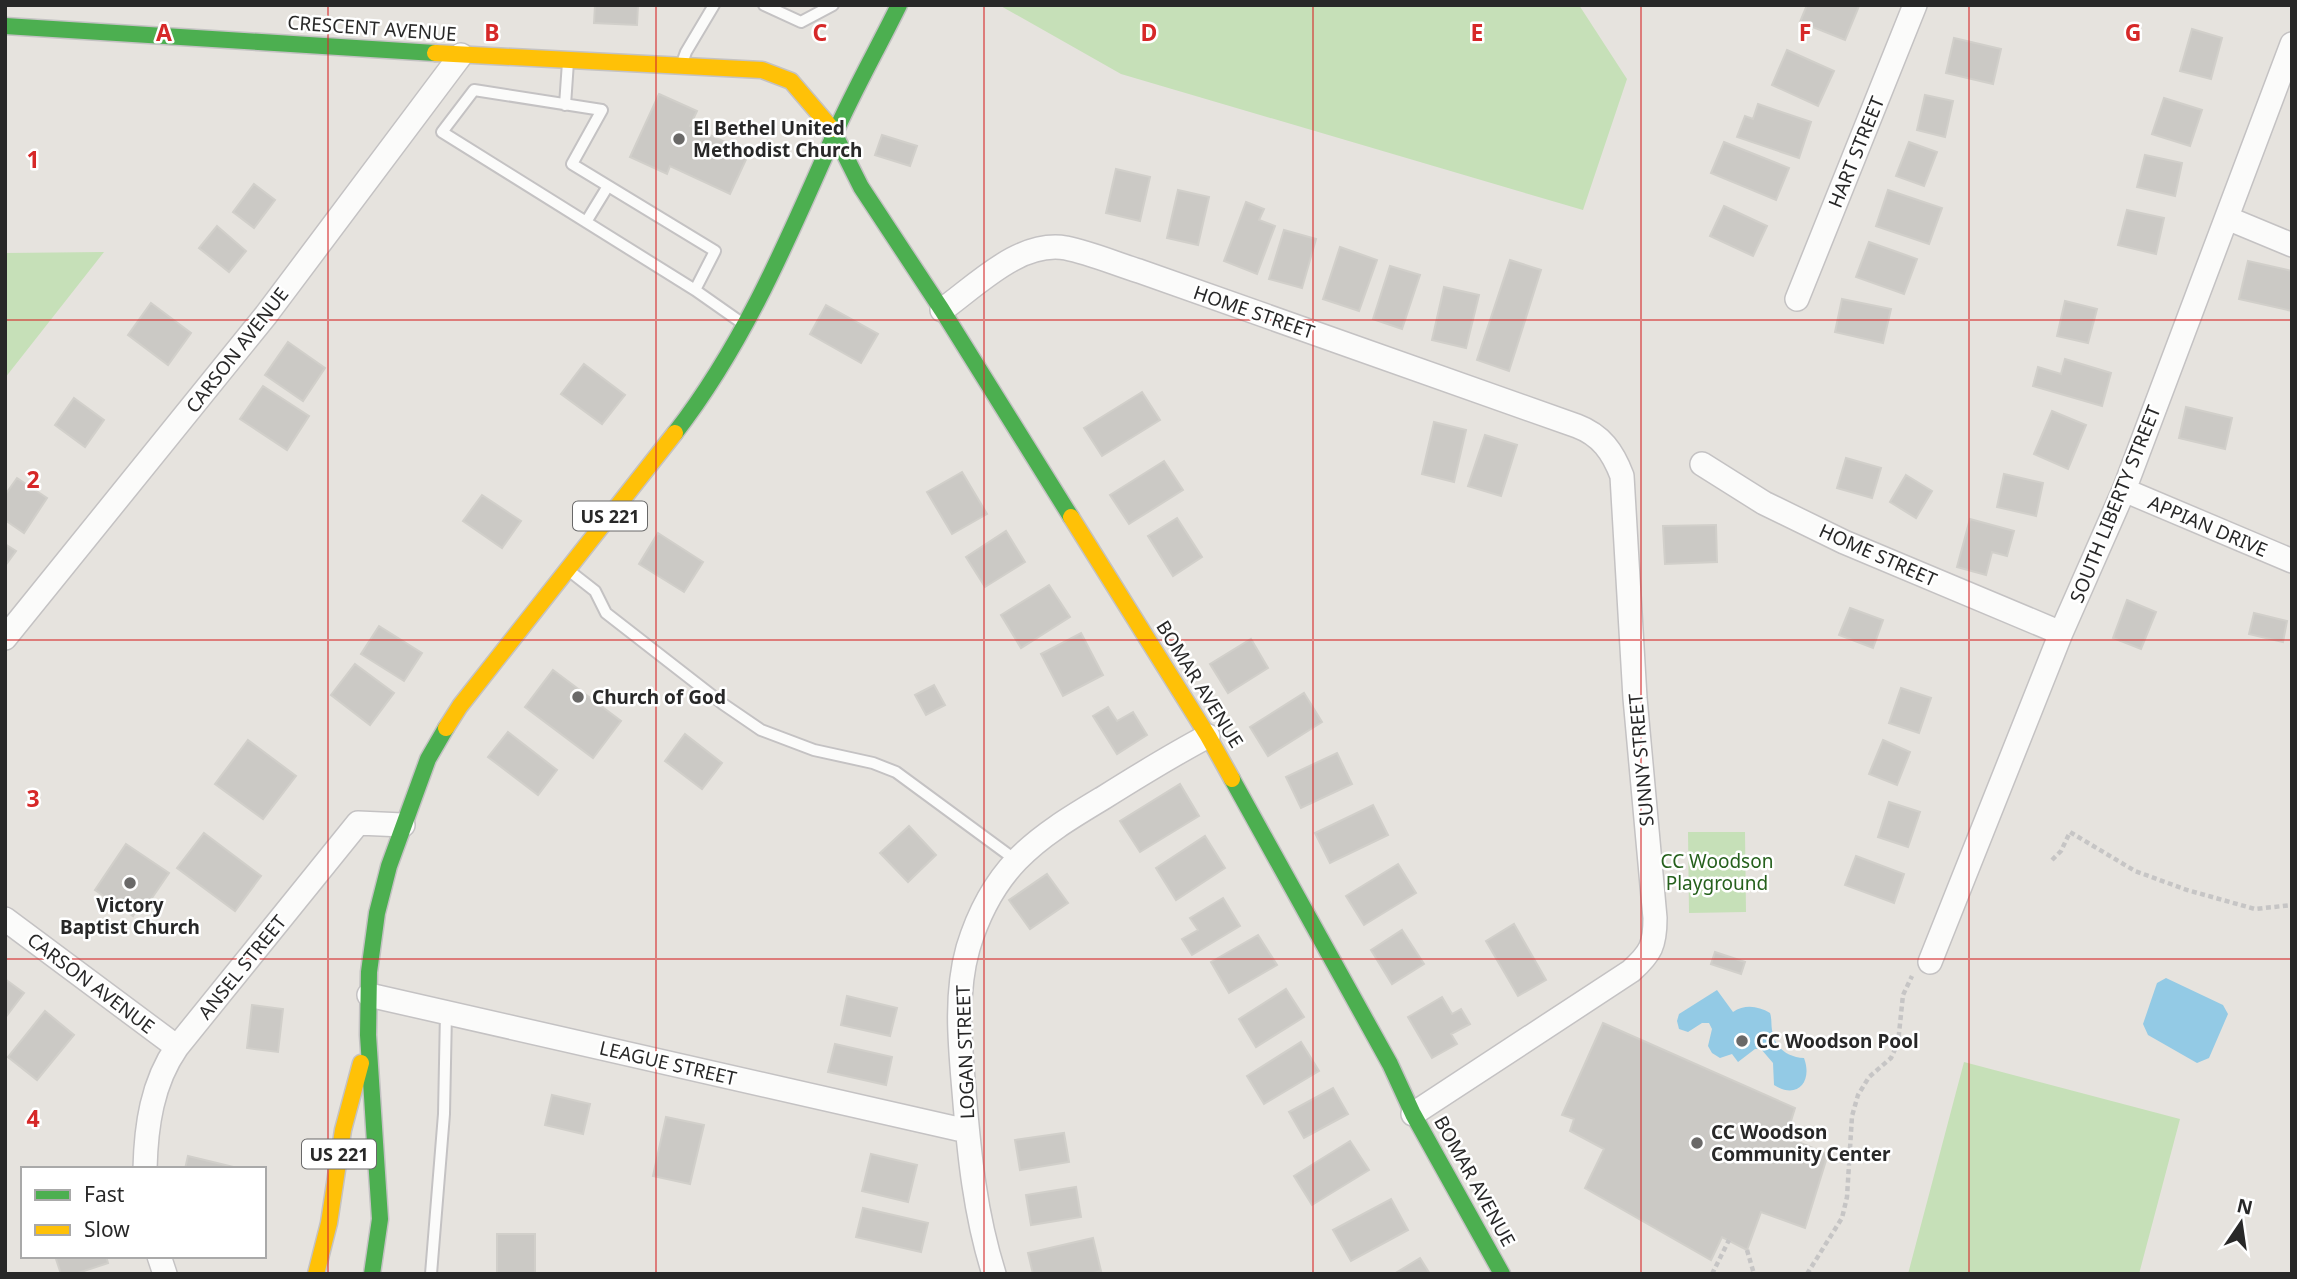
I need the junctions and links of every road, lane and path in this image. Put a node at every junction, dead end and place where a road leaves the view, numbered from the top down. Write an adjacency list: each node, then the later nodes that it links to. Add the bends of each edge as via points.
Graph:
1 (714, 5): 10 (lane)
2 (764, 5): 3 (lane, via 801,22)
3 (833, 5)
4 (899, 5): 12 (street, US 221)
5 (1915, 5): 18 (street, HART STREET)
6 (5, 26): 8 (street, CRESCENT AVENUE)
7 (2292, 44): 14 (street, SOUTH LIBERTY STREET)
8 (461, 55): 9 (street, CRESCENT AVENUE); 27 (street, CARSON AVENUE, via 265,315)
9 (568, 60): 10 (street, CRESCENT AVENUE); 11 (lane)
10 (681, 65): 12 (street, CRESCENT AVENUE, via 762,70 791,81)
11 (565, 105): 13 (lane, via 602,110 572,164); 15 (lane, via 474,90 442,132)
12 (835, 133): 19 (street, BOMAR AVENUE, via 861,187); 20 (street, US 221)
13 (608, 186): 15 (lane); 17 (lane, via 715,251)
14 (2227, 218): 16 (street); 23 (street, SOUTH LIBERTY STREET)
15 (586, 222): 17 (lane)
16 (2292, 246)
17 (695, 290): 20 (lane)
18 (1797, 299)
19 (942, 310): 21 (street, HOME STREET, via 1020,254 1067,248); 28 (street, BOMAR AVENUE)
20 (745, 325): 25 (street, US 221, via 679,427)
21 (1577, 426): 39 (street, SUNNY STREET, via 1604,442 1622,475 1655,941 1632,971)
22 (1702, 464): 26 (street, HOME STREET, via 1764,503 1844,542)
23 (2124, 490): 24 (street, APPIAN DRIVE); 26 (street, SOUTH LIBERTY STREET)
24 (2292, 561)
25 (568, 571): 29 (street, US 221, via 460,706 428,759); 31 (lane, via 595,591 606,613 761,730 896,772)
26 (2061, 633): 34 (street, SOUTH LIBERTY STREET)
27 (5, 638)
28 (1208, 736): 31 (street, LOGAN STREET, via 1083,810); 39 (street, BOMAR AVENUE, via 1390,1064)
29 (403, 825): 35 (street, US 221, via 377,913); 38 (street, ANSEL STREET, via 358,822)
30 (2052, 860): 32 (path, via 2070,832 2135,871 2187,890 2255,909)
31 (1017, 861): 40 (street, LOGAN STREET, via 995,887 979,917 963,976 961,1054)
32 (2292, 905)
33 (5, 919): 38 (street, CARSON AVENUE)
34 (1930, 962): 51 (path, via 1918,961 1903,995 1898,1043 1891,1058 1869,1077 1858,1096 1842,1218)
35 (369, 995): 36 (street, LEAGUE STREET); 37 (street, US 221)
36 (446, 1012): 40 (street, LEAGUE STREET); 46 (lane, via 444,1114)
37 (368, 1035): 44 (street, US 221, via 343,1130 330,1223); 45 (street, US 221, via 380,1219)
38 (177, 1047): 41 (street, ANSEL STREET, via 155,1090)
39 (1413, 1114): 48 (street, BOMAR AVENUE)
40 (967, 1131): 47 (street, LOGAN STREET, via 978,1214)
41 (145, 1167)
42 (1729, 1240): 49 (path)
43 (1747, 1250): 50 (path)
44 (316, 1274)
45 (372, 1274)
46 (431, 1274)
47 (995, 1274)
48 (1502, 1274)
49 (1712, 1274)
50 (1754, 1274)
51 (1807, 1274)

